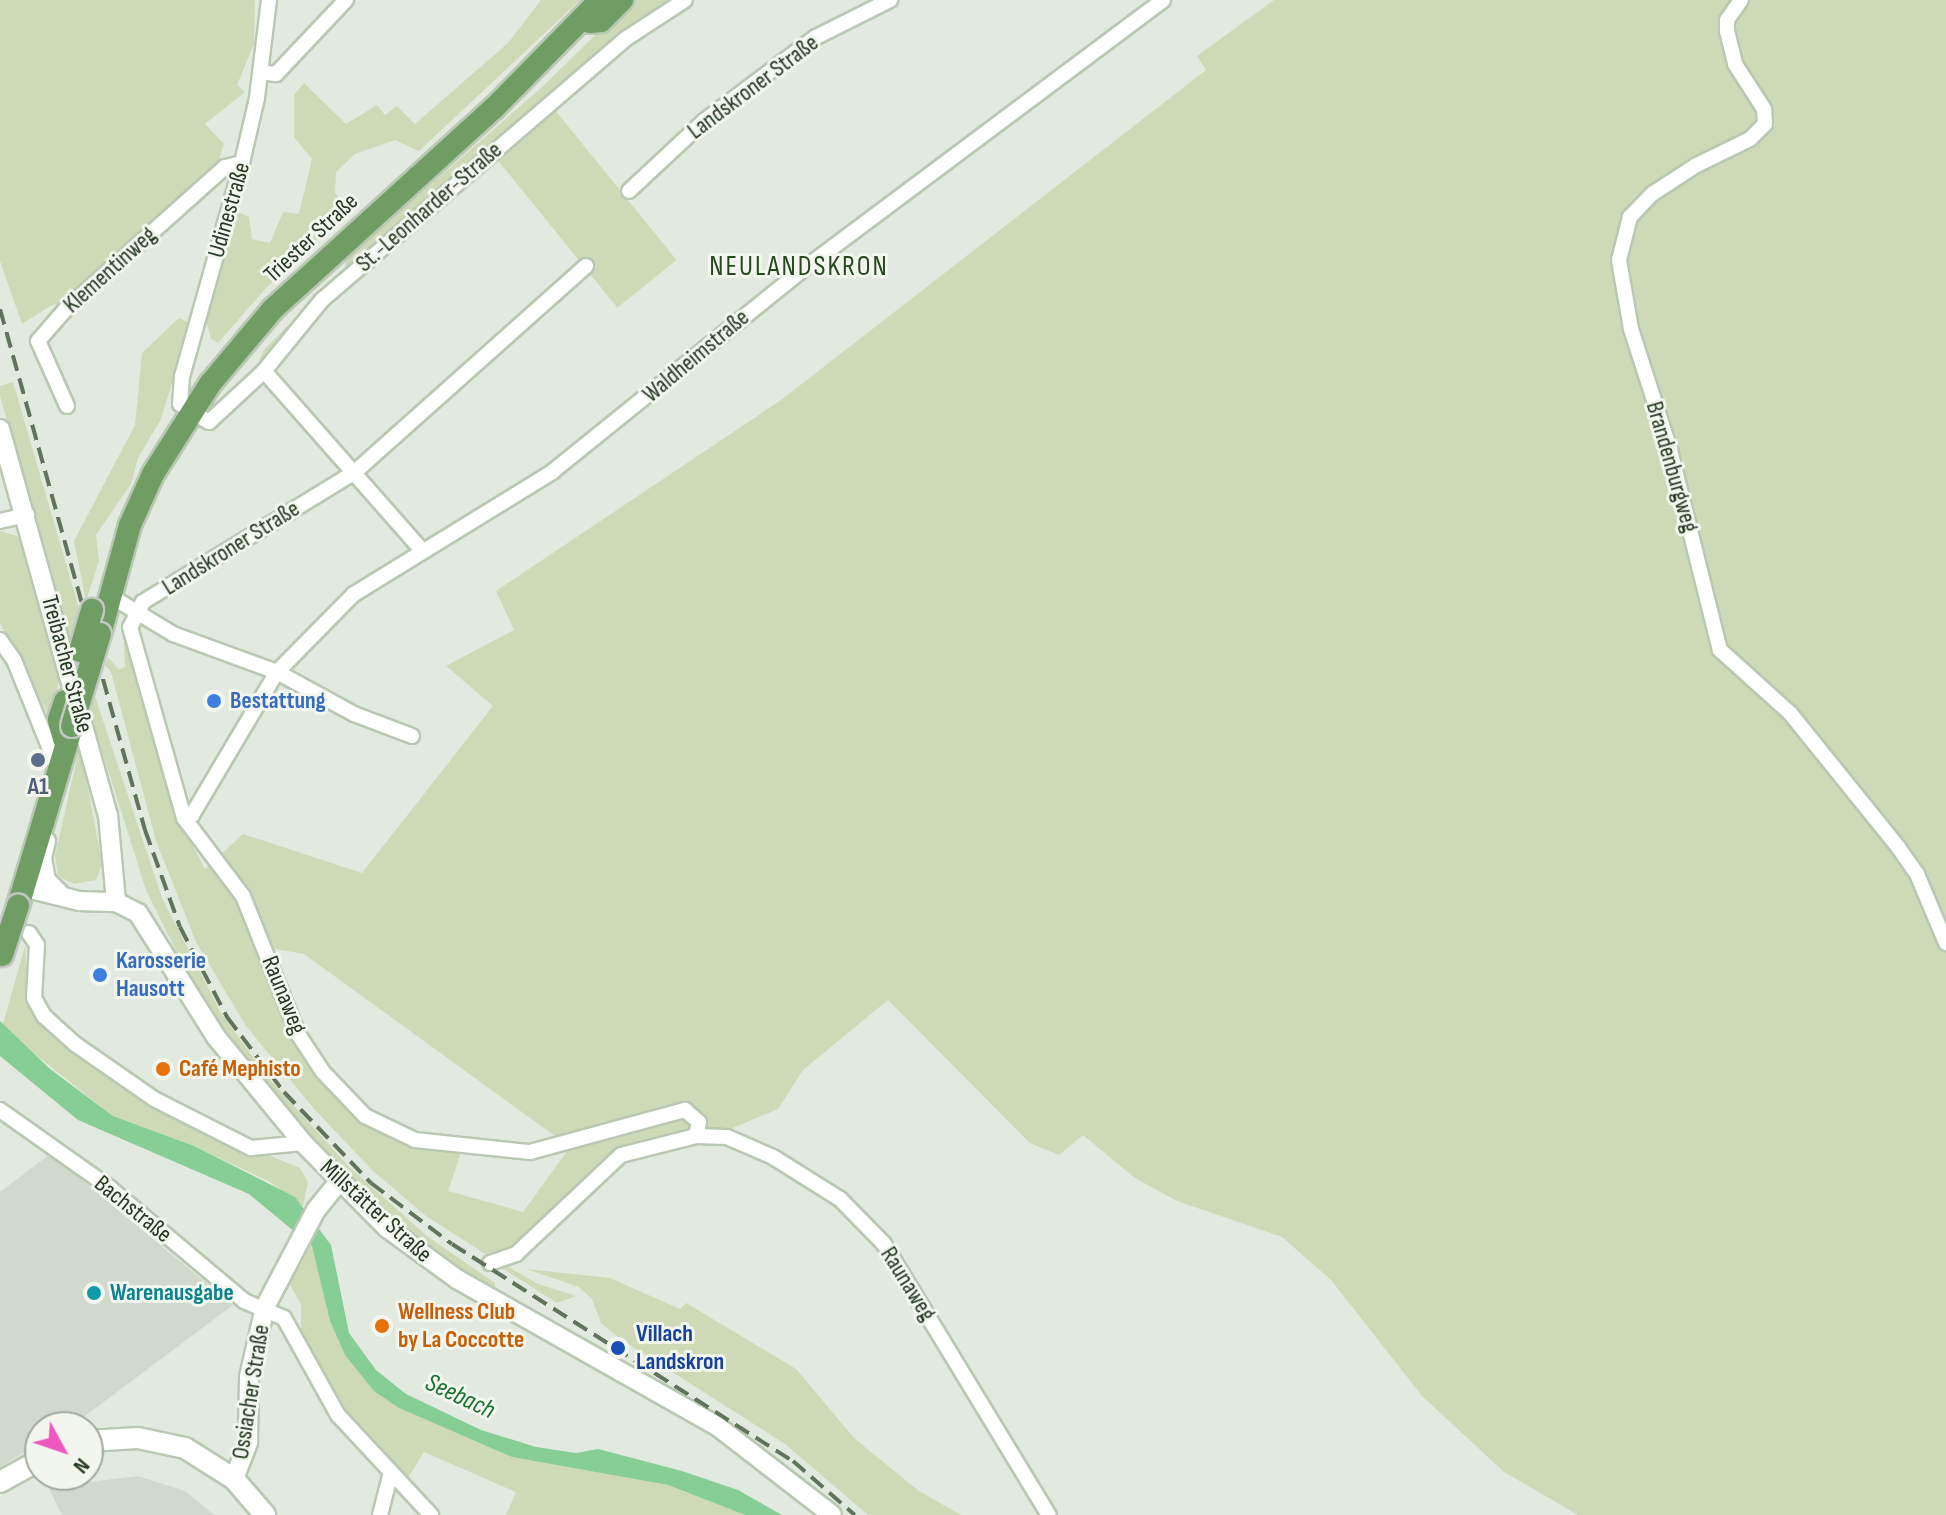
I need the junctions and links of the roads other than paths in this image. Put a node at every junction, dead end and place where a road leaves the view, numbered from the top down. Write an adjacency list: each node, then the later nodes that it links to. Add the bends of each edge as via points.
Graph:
1 (269, 0): 10 (street, Udinestraße)
2 (346, 0): 10 (street, via 276,74)
3 (600, 0): 9 (main road, Triester Straße)
4 (622, 0): 9 (main road, via 601,21)
5 (685, 0): 14 (street, St.-Leonharder-Straße, via 627,38 322,300)
6 (890, 0): 12 (street, Landskroner Straße, via 816,37 704,121)
7 (1741, 0): 36 (street, Brandenburgweg, via 1727,20 1727,31 1735,64 1764,109 1765,124 1750,139 1652,194 1630,217 1619,260 1631,329 1670,450 1720,650 1770,692 1830,759 1917,874)
8 (1155, 3): 21 (street, Waldheimstraße, via 797,274 552,472)
9 (576, 24): 16 (main road, Triester Straße, via 495,107 273,309)
10 (261, 72): 11 (street, Udinestraße)
11 (242, 163): 15 (street, Klementinweg, via 225,167 64,311 38,341); 16 (street, Udinestraße, via 182,376 180,404)
12 (629, 191)
13 (586, 266): 18 (street, Landskroner Straße)
14 (264, 371): 16 (street, St.-Leonharder-Straße, via 209,422); 18 (street)
15 (67, 406)
16 (191, 412): 22 (main road, Triester Straße, via 153,474)
17 (0, 429): 19 (street, Treibacher Straße)
18 (355, 472): 21 (street); 24 (street, Landskroner Straße, via 143,602)
19 (27, 515): 20 (street); 34 (street, Treibacher Straße, via 108,815)
20 (0, 521)
21 (422, 550): 26 (street, Waldheimstraße, via 354,594)
22 (119, 561): 23 (main road, Triester Straße); 27 (main road, Triester Straße, bridge, via 92,610 59,720)
23 (112, 597): 24 (street); 27 (main road, Triester Straße, bridge)
24 (137, 613): 26 (street, via 203,646); 30 (street, Raunaweg, via 130,627)
25 (0, 640): 29 (street, via 14,660)
26 (277, 672): 28 (street, via 358,716); 30 (street, Waldheimstraße, via 192,815)
27 (68, 732): 29 (main road, Triester Straße)
28 (412, 736)
29 (56, 764): 31 (main road, Triester Straße)
30 (184, 818): 39 (street, Raunaweg, via 243,896 298,1034 323,1072 365,1116 415,1140 530,1152 685,1110 699,1122)
31 (42, 821): 32 (main road, Triester Straße); 33 (street, via 48,835 42,858 46,880)
32 (21, 897): 33 (street); 37 (main road, Triester Straße, bridge)
33 (64, 898): 34 (street)
34 (116, 902): 40 (street, Millstätter Straße, via 138,913 195,1010)
35 (29, 933): 40 (street, via 37,945 34,998 44,1016 75,1044 154,1099 251,1148)
36 (1946, 943)
37 (0, 961)
38 (0, 1110): 43 (street, Bachstraße, via 110,1188 244,1301)
39 (696, 1136): 42 (street, Raunaweg, via 621,1155 516,1254); 53 (street, Raunaweg, via 727,1137 773,1157 840,1199 884,1244)
40 (303, 1143): 41 (street, Millstätter Straße)
41 (339, 1182): 43 (street, Ossiacher Straße, via 316,1210); 52 (street, Millstätter Straße, via 430,1262 717,1426)
42 (490, 1263)
43 (265, 1307): 46 (street, Bachstraße, via 291,1327 338,1415); 47 (street, Ossiacher Straße, via 249,1377 248,1442)
44 (104, 1440): 47 (main road, via 175,1444)
45 (24, 1469): 48 (main road)
46 (390, 1476): 50 (street); 51 (street, Bachstraße)
47 (234, 1479): 49 (main road, Ossiacher Straße)
48 (0, 1482)
49 (265, 1515)
50 (380, 1515)
51 (431, 1515)
52 (832, 1515)
53 (1049, 1515)

